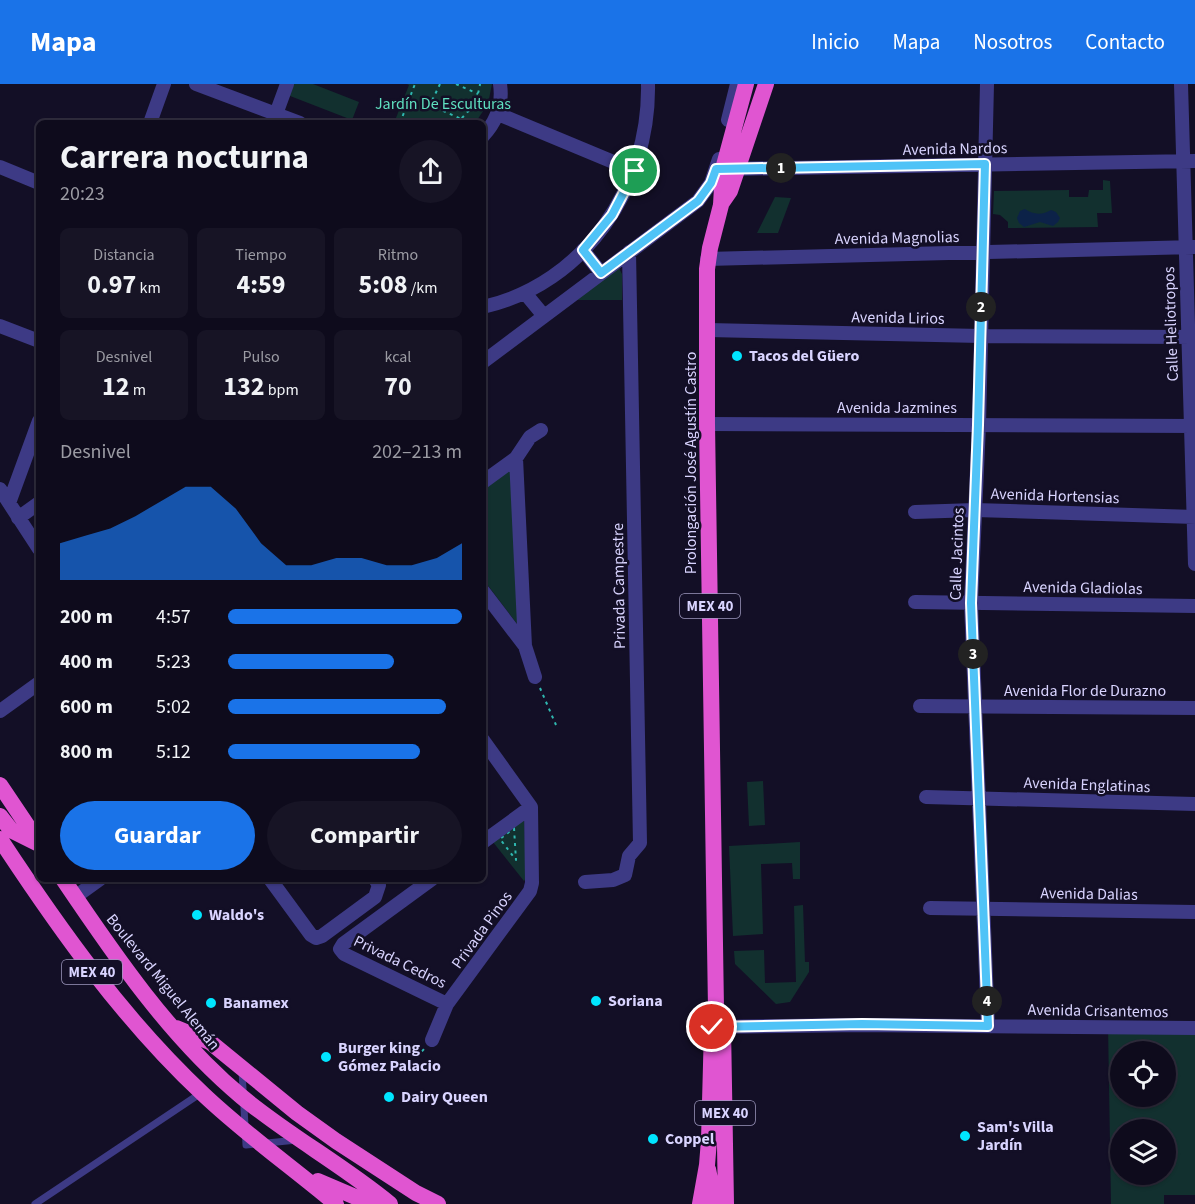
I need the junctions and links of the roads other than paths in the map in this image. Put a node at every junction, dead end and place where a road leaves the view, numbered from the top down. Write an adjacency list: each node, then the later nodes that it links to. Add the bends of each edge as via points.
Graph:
1 (164, 84): 13 (street)
2 (196, 84): 11 (street)
3 (286, 84): 11 (street)
4 (500, 84): 12 (street)
5 (648, 84): 20 (street, via 645,135)
6 (737, 84): 19 (street)
7 (746, 84): 19 (highway, MEX 40)
8 (766, 84): 19 (highway, MEX 40)
9 (987, 84): 17 (street, Calle Jacintos)
10 (1181, 84): 16 (street, Calle Heliotropos)
11 (276, 114): 14 (street)
12 (498, 114): 15 (street); 20 (street)
13 (151, 120)
14 (292, 120)
15 (486, 133)
16 (1189, 161): 17 (street, Avenida Nardos); 22 (street, Calle Heliotropos)
17 (985, 164): 19 (street, Avenida Nardos); 25 (street, Calle Jacintos)
18 (0, 167): 21 (street)
19 (726, 169): 24 (street, via 698,201); 26 (highway, Prolongación José Agustín Castro / MEX 40)
20 (635, 171): 23 (street, via 612,215)
21 (36, 182)
22 (1190, 247): 25 (street, Avenida Magnolias); 34 (street, Calle Heliotropos)
23 (583, 250): 27 (street); 28 (street, via 549,279)
24 (629, 252): 27 (street); 79 (street, Privada Campestre, via 640,843 629,856 625,875)
25 (983, 252): 26 (street, Avenida Magnolias); 33 (street, Calle Jacintos)
26 (707, 259): 32 (highway, Prolongación José Agustín Castro / MEX 40)
27 (601, 273): 30 (street)
28 (525, 293): 29 (street); 30 (street)
29 (486, 306)
30 (544, 316): 36 (street)
31 (0, 326): 35 (street)
32 (708, 330): 33 (street, Avenida Lirios); 37 (highway, Prolongación José Agustín Castro / MEX 40)
33 (981, 336): 34 (street, Avenida Lirios); 38 (street, Calle Jacintos)
34 (1192, 337): 39 (street, Calle Heliotropos)
35 (36, 340)
36 (486, 360)
37 (707, 424): 38 (street, Avenida Jazmines); 87 (highway, Prolongación José Agustín Castro / MEX 40)
38 (978, 425): 39 (street, Avenida Jazmines); 47 (street, Calle Jacintos)
39 (1193, 426): 49 (street, Calle Heliotropos)
40 (36, 429): 45 (street)
41 (542, 430): 42 (street, via 530,437)
42 (516, 458): 43 (street); 57 (street)
43 (486, 480)
44 (0, 489): 45 (street)
45 (9, 503): 50 (street)
46 (36, 505): 50 (street)
47 (975, 510): 48 (street, Avenida Hortensias); 49 (street, Avenida Hortensias); 55 (street, Calle Jacintos)
48 (915, 512)
49 (1194, 517): 52 (street, Calle Heliotropos)
50 (18, 518): 51 (street)
51 (36, 545)
52 (1195, 564)
53 (486, 595): 57 (street)
54 (915, 602): 55 (street, Avenida Gladiolas)
55 (971, 603): 56 (street, Avenida Gladiolas); 61 (street, Calle Jacintos)
56 (1195, 606)
57 (525, 646): 58 (street)
58 (535, 677)
59 (36, 685): 63 (street)
60 (920, 706): 61 (street, Avenida Flor de Durazno)
61 (975, 706): 62 (street, Avenida Flor de Durazno); 67 (street, Calle Jacintos)
62 (1195, 708)
63 (0, 711)
64 (486, 744): 69 (street)
65 (0, 785): 71 (highway)
66 (926, 797): 67 (street, Avenida Englatinas)
67 (978, 798): 68 (street, Avenida Englatinas); 83 (street, Calle Jacintos)
68 (1195, 804)
69 (531, 807): 72 (street); 85 (street, Privada Pinos, via 530,891)
70 (0, 816): 74 (highway, via 11,830)
71 (36, 839)
72 (486, 840)
73 (1, 841): 92 (highway, MEX 40, via 78,954)
74 (36, 842)
75 (65, 882): 81 (highway, Boulevard Miguel Alemán / MEX 40)
76 (96, 882): 81 (street)
77 (272, 882): 80 (street, via 316,938 375,897)
78 (428, 882): 85 (street, Privada Cedros, via 340,949)
79 (585, 882)
80 (376, 885)
81 (75, 897): 88 (highway, Boulevard Miguel Alemán / MEX 40)
82 (930, 908): 83 (street, Avenida Dalias)
83 (983, 908): 84 (street, Avenida Dalias); 86 (street, Calle Jacintos)
84 (1195, 912)
85 (447, 1004): 90 (street, Privada Pinos)
86 (988, 1026): 87 (street, Avenida Crisantemos); 89 (street, Avenida Crisantemos)
87 (717, 1027): 97 (highway, Prolongación José Agustín Castro / MEX 40); 100 (highway, Prolongación José Agustín Castro / MEX 40)
88 (174, 1028): 91 (highway, via 210,1042); 93 (highway, Boulevard Miguel Alemán / MEX 40, via 203,1062)
89 (1195, 1028)
90 (432, 1040)
91 (242, 1069): 93 (lane); 105 (highway, via 336,1141)
92 (201, 1092): 94 (highway, MEX 40); 101 (lane)
93 (243, 1098): 94 (lane); 95 (highway, Boulevard Miguel Alemán / MEX 40)
94 (244, 1132): 96 (highway, MEX 40)
95 (300, 1140): 96 (lane); 104 (highway, Boulevard Miguel Alemán / MEX 40)
96 (258, 1144): 98 (highway, MEX 40)
97 (707, 1165): 99 (highway, Prolongación José Agustín Castro / MEX 40); 100 (highway)
98 (298, 1172): 102 (highway, MEX 40); 103 (highway)
99 (703, 1185): 106 (highway); 107 (highway, Prolongación José Agustín Castro / MEX 40)
100 (723, 1203)
101 (34, 1204)
102 (336, 1204)
103 (372, 1204)
104 (390, 1204)
105 (438, 1204)
106 (693, 1204)
107 (700, 1204)

